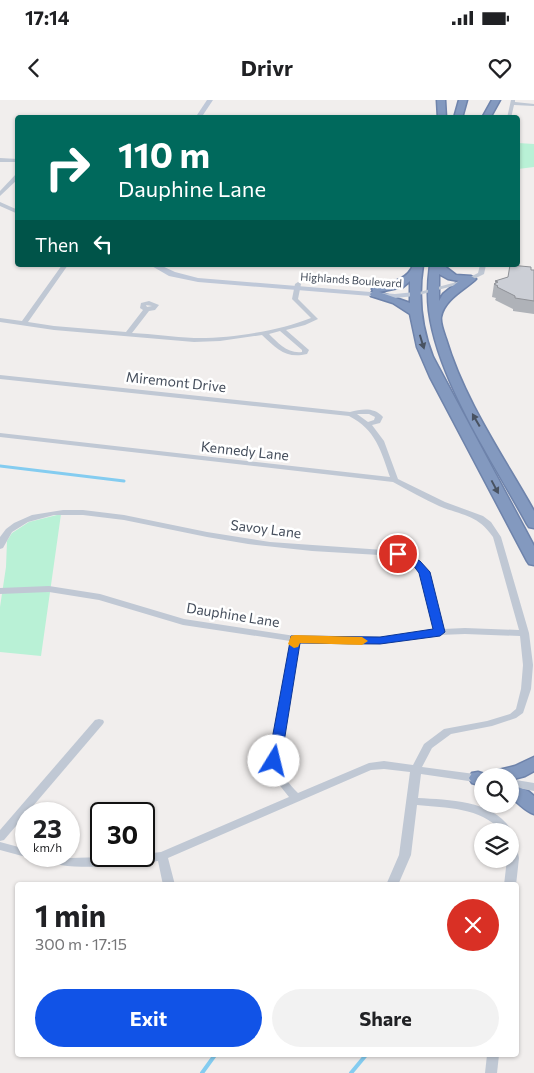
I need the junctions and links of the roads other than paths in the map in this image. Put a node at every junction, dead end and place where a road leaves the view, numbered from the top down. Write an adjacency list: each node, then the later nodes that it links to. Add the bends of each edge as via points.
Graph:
1 (210, 100): 7 (street)
2 (441, 100): 8 (highway)
3 (463, 100): 9 (highway)
4 (496, 100): 10 (highway)
5 (512, 102): 6 (street); 11 (street)
6 (534, 105)
7 (200, 115)
8 (442, 115)
9 (459, 115)
10 (488, 115)
11 (510, 115)
12 (0, 160): 13 (street)
13 (15, 161)
14 (15, 178): 15 (street)
15 (0, 194)
16 (0, 204): 17 (street)
17 (15, 211)
18 (64, 267): 34 (street)
19 (158, 267): 26 (street, Highlands Boulevard, via 198,280)
20 (169, 267): 26 (street, Highlands Boulevard, via 207,278)
21 (418, 267): 27 (highway, via 399,285); 28 (highway)
22 (436, 267): 29 (highway)
23 (438, 267): 25 (highway, via 453,278)
24 (483, 267): 25 (street, via 481,274)
25 (469, 280): 29 (street); 32 (highway, via 447,296)
26 (297, 286): 27 (street, Highlands Boulevard); 35 (street, via 297,303 316,319)
27 (376, 292): 28 (street, Highlands Boulevard, via 395,296); 31 (highway)
28 (415, 294): 29 (highway); 31 (highway)
29 (433, 295): 32 (highway)
30 (147, 309): 37 (street)
31 (416, 313): 45 (highway, one-way to 45, via 420,338 439,383)
32 (435, 317): 43 (highway, one-way to 32, via 460,392 443,352)
33 (0, 320): 34 (street)
34 (23, 324): 37 (street)
35 (281, 329): 36 (street); 36 (street, via 306,350 305,353 287,353)
36 (264, 333): 37 (street, via 260,337 212,344)
37 (127, 335)
38 (0, 377): 39 (street, Miremont Drive)
39 (350, 414): 40 (street, Miremont Drive); 40 (street, Miremont Drive, via 363,411 376,414 377,421)
40 (368, 424): 42 (street, Miremont Drive, via 379,437)
41 (0, 434): 42 (street, Kennedy Lane)
42 (395, 480): 48 (street, Kennedy Lane, via 488,524 496,537)
43 (534, 524)
44 (0, 546): 47 (street, Savoy Lane, via 7,532 22,522 63,512 100,514 263,543 398,554 416,563 424,572)
45 (534, 561)
46 (0, 591): 49 (street, Dauphine Lane, via 49,589 100,597 183,622)
47 (440, 632): 48 (street, Dauphine Lane); 49 (street, Dauphine Lane, via 380,641)
48 (524, 633): 52 (street, via 528,665 520,711 488,724 448,732 428,746)
49 (295, 639): 58 (street, via 274,761 280,782)
50 (99, 722): 62 (street)
51 (534, 762): 53 (highway)
52 (416, 769): 54 (street); 58 (street, via 384,765 369,767); 59 (street)
53 (519, 772)
54 (474, 778)
55 (519, 784): 56 (street)
56 (534, 787)
57 (519, 795): 60 (highway)
58 (296, 798): 65 (street)
59 (414, 801): 61 (street, via 472,808); 69 (street, via 405,855)
60 (534, 807)
61 (498, 823)
62 (0, 837)
63 (0, 846): 64 (street)
64 (15, 850)
65 (162, 856): 66 (street); 68 (street)
66 (80, 862)
67 (512, 868): 70 (street)
68 (167, 882)
69 (393, 882)
70 (510, 882)
71 (493, 1057): 72 (street)
72 (492, 1073)

